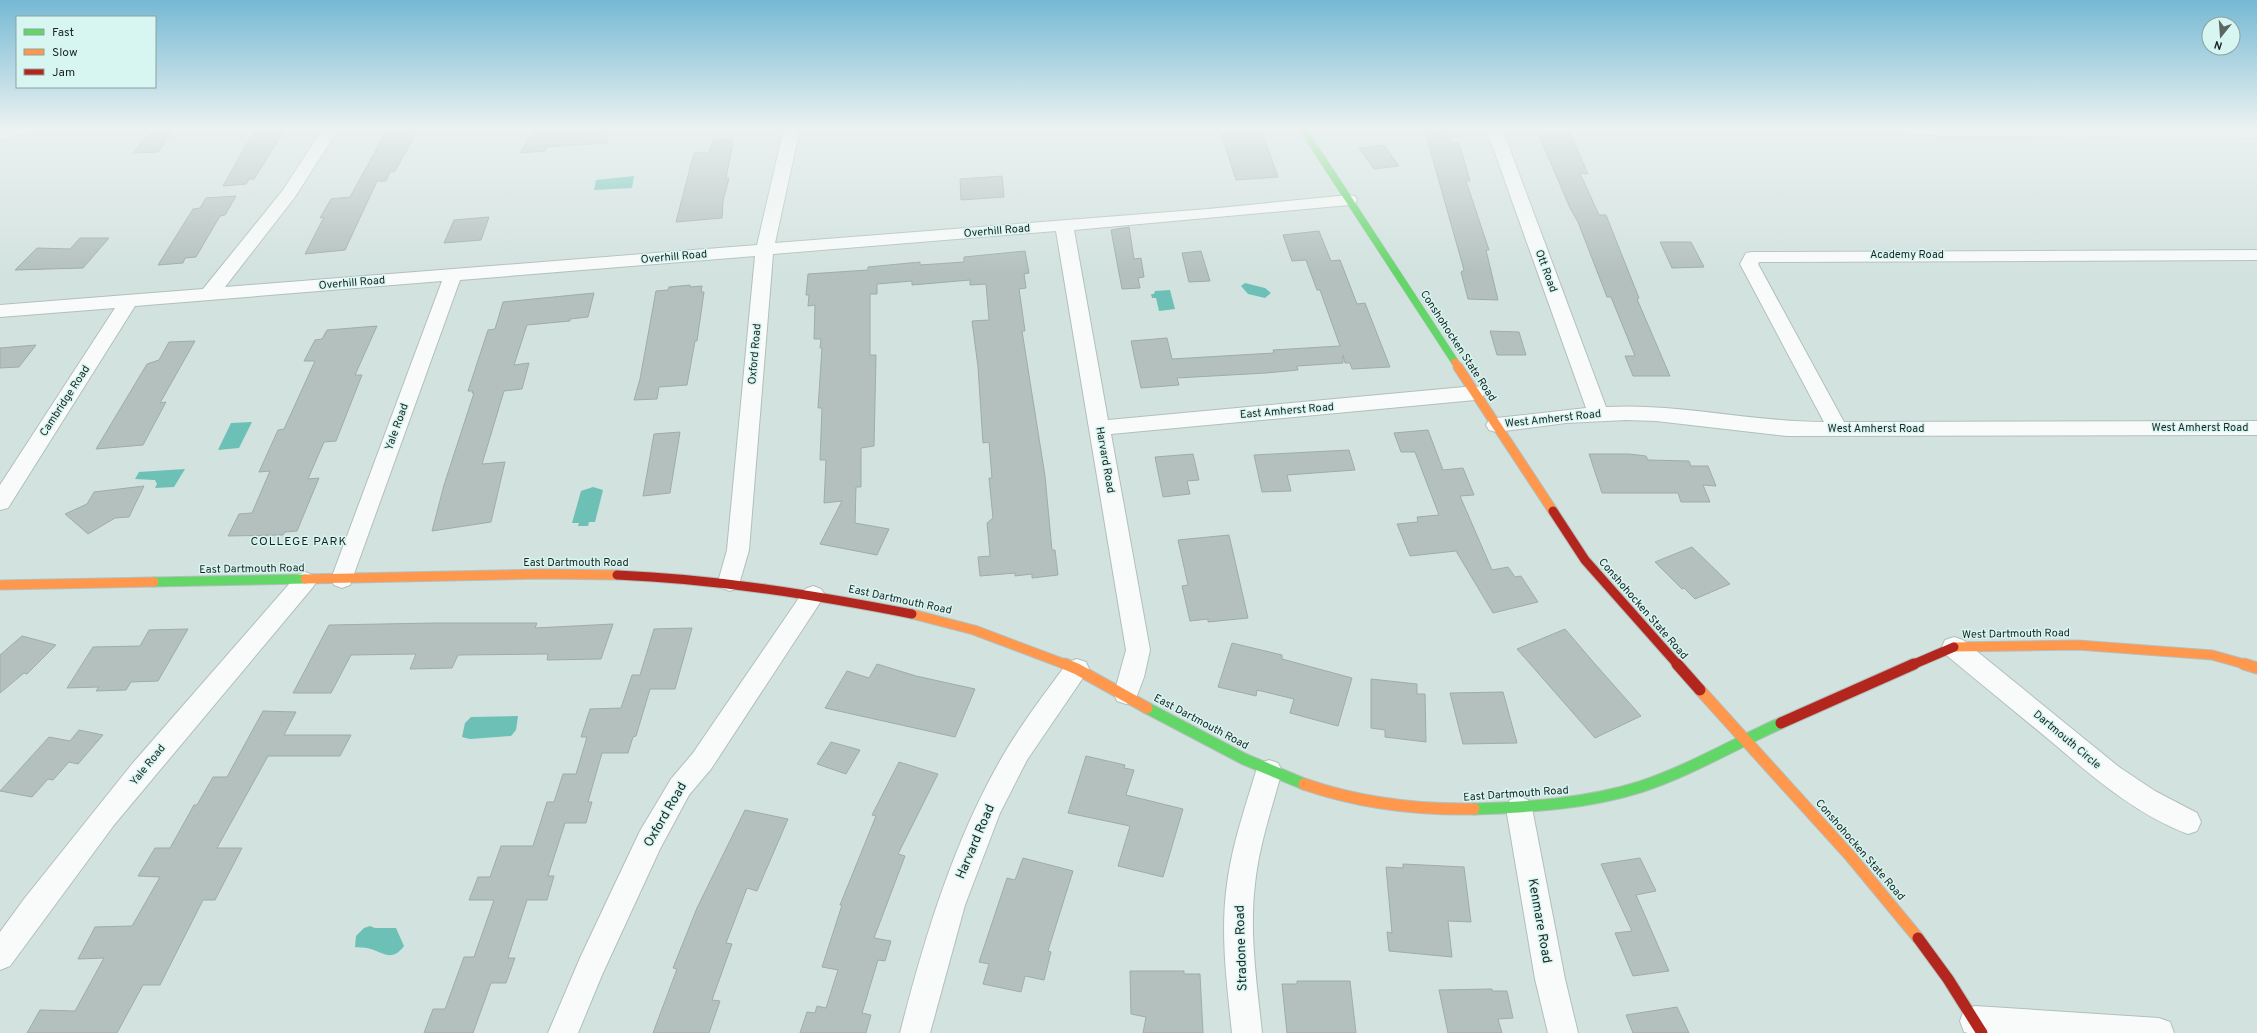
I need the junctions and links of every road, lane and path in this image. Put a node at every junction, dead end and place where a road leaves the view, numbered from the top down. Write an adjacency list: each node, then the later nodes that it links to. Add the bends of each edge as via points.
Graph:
1 (302, 176): 10 (street, via 279,210)
2 (781, 176): 7 (street, Oxford Road)
3 (1333, 176): 5 (street, Conshohocken State Road)
4 (1512, 176): 14 (street, Ott Road)
5 (1349, 200): 6 (street, Overhill Road); 13 (street, Conshohocken State Road)
6 (1064, 225): 7 (street, Overhill Road); 16 (street, Harvard Road)
7 (765, 250): 9 (street, Overhill Road); 22 (street, Oxford Road, via 738,550)
8 (2257, 255): 18 (street, Academy Road, via 1752,257 1749,264 1753,273)
9 (453, 275): 10 (street, Overhill Road); 20 (street, Yale Road)
10 (209, 294): 11 (street, Overhill Road)
11 (129, 301): 12 (street, Overhill Road); 19 (street, Cambridge Road)
12 (0, 311)
13 (1474, 393): 15 (street, Conshohocken State Road); 16 (street, East Amherst Road)
14 (1598, 414): 15 (street, West Amherst Road); 18 (street, West Amherst Road, via 1656,414 1773,428)
15 (1496, 425): 29 (street, Conshohocken State Road, via 1559,523 1614,596)
16 (1099, 428): 28 (street, Harvard Road, via 1138,650)
17 (2257, 428): 18 (street, West Amherst Road)
18 (1838, 429)
19 (0, 502)
20 (342, 579): 21 (street, East Dartmouth Road); 22 (street, East Dartmouth Road, via 548,574 669,576)
21 (305, 581): 23 (street, East Dartmouth Road); 33 (street, Yale Road, via 109,812 35,906)
22 (730, 582): 24 (street, East Dartmouth Road)
23 (0, 585)
24 (813, 595): 27 (street, East Dartmouth Road, via 924,616 1004,640); 35 (street, Oxford Road, via 702,761 680,787 650,840 590,968)
25 (1954, 646): 26 (street, West Dartmouth Road, via 2086,646 2212,654); 29 (street, West Dartmouth Road); 32 (street, Dartmouth Circle, via 2110,775)
26 (2257, 668)
27 (1077, 669): 28 (street, East Dartmouth Road); 36 (street, Harvard Road, via 1020,750 988,811 946,916)
28 (1126, 694): 30 (street, East Dartmouth Road, via 1225,750)
29 (1745, 739): 31 (street, East Dartmouth Road, via 1662,779 1633,790 1590,800); 34 (street, Conshohocken State Road, via 1909,924 1947,977)
30 (1269, 771): 31 (street, East Dartmouth Road, via 1309,786 1397,805 1456,810); 37 (street, Stradone Road, via 1250,838 1241,883 1238,922)
31 (1519, 808): 38 (street, Kenmare Road, via 1550,979)
32 (2188, 822)
33 (0, 956)
34 (1978, 1027): 39 (street)
35 (563, 1033)
36 (915, 1033)
37 (1247, 1033)
38 (1563, 1033)
39 (2159, 1033)

